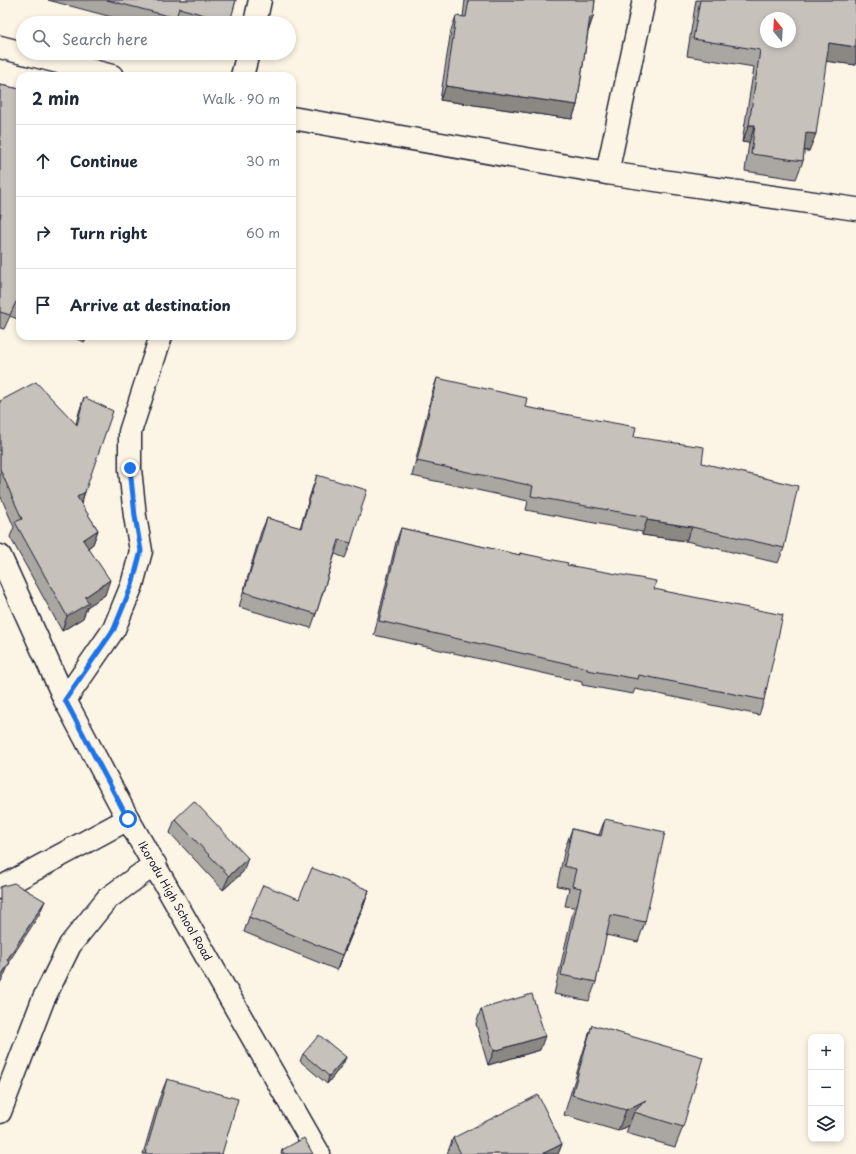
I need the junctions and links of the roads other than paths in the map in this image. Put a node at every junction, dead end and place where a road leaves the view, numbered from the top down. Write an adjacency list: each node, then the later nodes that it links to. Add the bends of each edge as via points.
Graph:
1 (260, 0): 3 (street)
2 (644, 0): 11 (street)
3 (257, 16)
4 (0, 47): 5 (street)
5 (16, 51)
6 (50, 60): 8 (street)
7 (246, 60): 9 (street)
8 (97, 72)
9 (243, 72)
10 (296, 119): 11 (street)
11 (607, 173): 12 (street)
12 (856, 209)
13 (160, 340): 15 (street, via 130,432 130,468 141,551 132,585 114,629)
14 (0, 556): 15 (street, Ikorodu High School Road)
15 (65, 700): 16 (street, Ikorodu High School Road)
16 (128, 819): 17 (street, Ikorodu High School Road); 18 (street)
17 (155, 864): 19 (street, via 107,899 70,945 43,1000); 20 (street, Ikorodu High School Road)
18 (0, 888)
19 (0, 1112)
20 (318, 1154)

